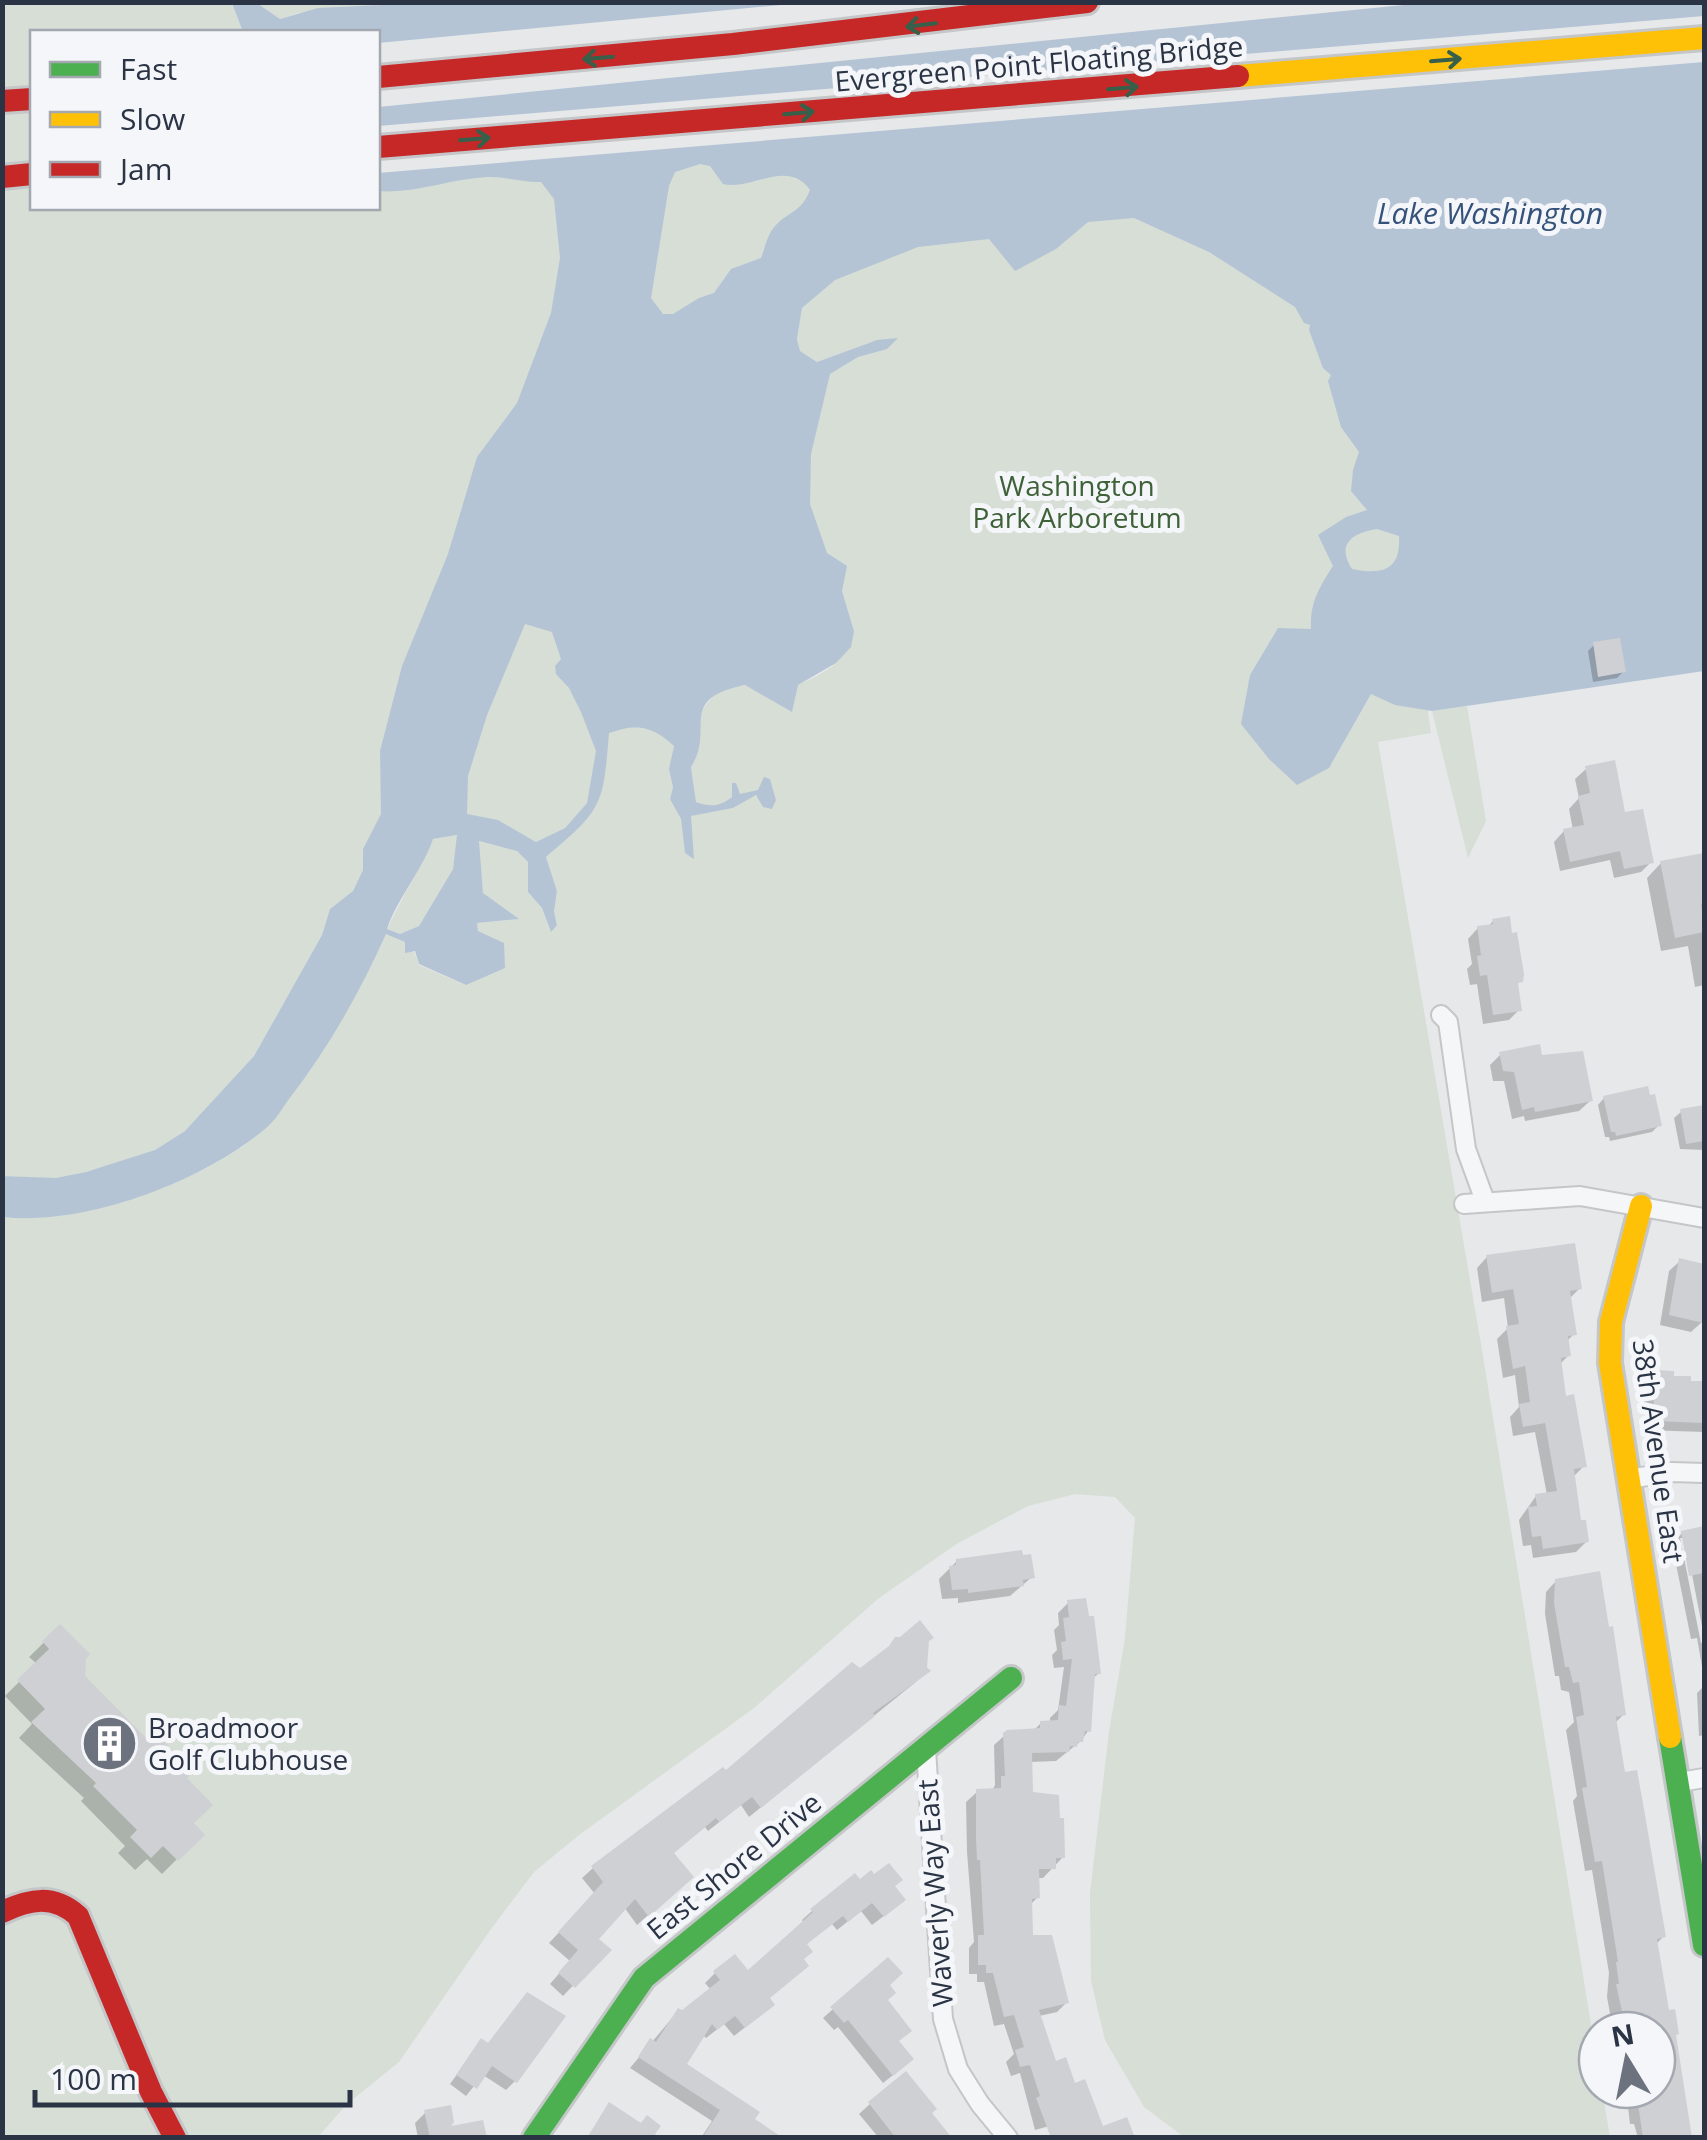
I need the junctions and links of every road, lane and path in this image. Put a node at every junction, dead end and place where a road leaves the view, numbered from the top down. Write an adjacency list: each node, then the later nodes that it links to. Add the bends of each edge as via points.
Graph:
1 (1087, 2): 3 (main road, Evergreen Point Floating Bridge, one-way to 3, via 906,27)
2 (1704, 38): 6 (main road, Evergreen Point Floating Bridge, one-way to 2)
3 (380, 77)
4 (30, 99): 5 (main road)
5 (2, 101)
6 (380, 147)
7 (30, 174): 8 (main road)
8 (2, 176)
9 (1441, 1015): 10 (street, via 1448,1022 1466,1148)
10 (1485, 1201): 11 (street); 12 (street, via 1566,1195)
11 (1464, 1204)
12 (1641, 1206): 13 (street); 15 (main road, 38th Avenue East, via 1611,1322 1610,1363)
13 (1704, 1218)
14 (1704, 1473): 15 (street)
15 (1629, 1478): 19 (main road, 38th Avenue East)
16 (1011, 1678): 17 (main road, East Shore Drive)
17 (926, 1750): 23 (main road, East Shore Drive, via 644,1978); 24 (street, Waverly Way East, via 943,2019 958,2068)
18 (1704, 1778): 19 (street)
19 (1680, 1782): 21 (main road, 38th Avenue East)
20 (2, 1912): 22 (main road, via 42,1898 78,1916)
21 (1704, 1944)
22 (175, 2138)
23 (534, 2138)
24 (1008, 2138)

